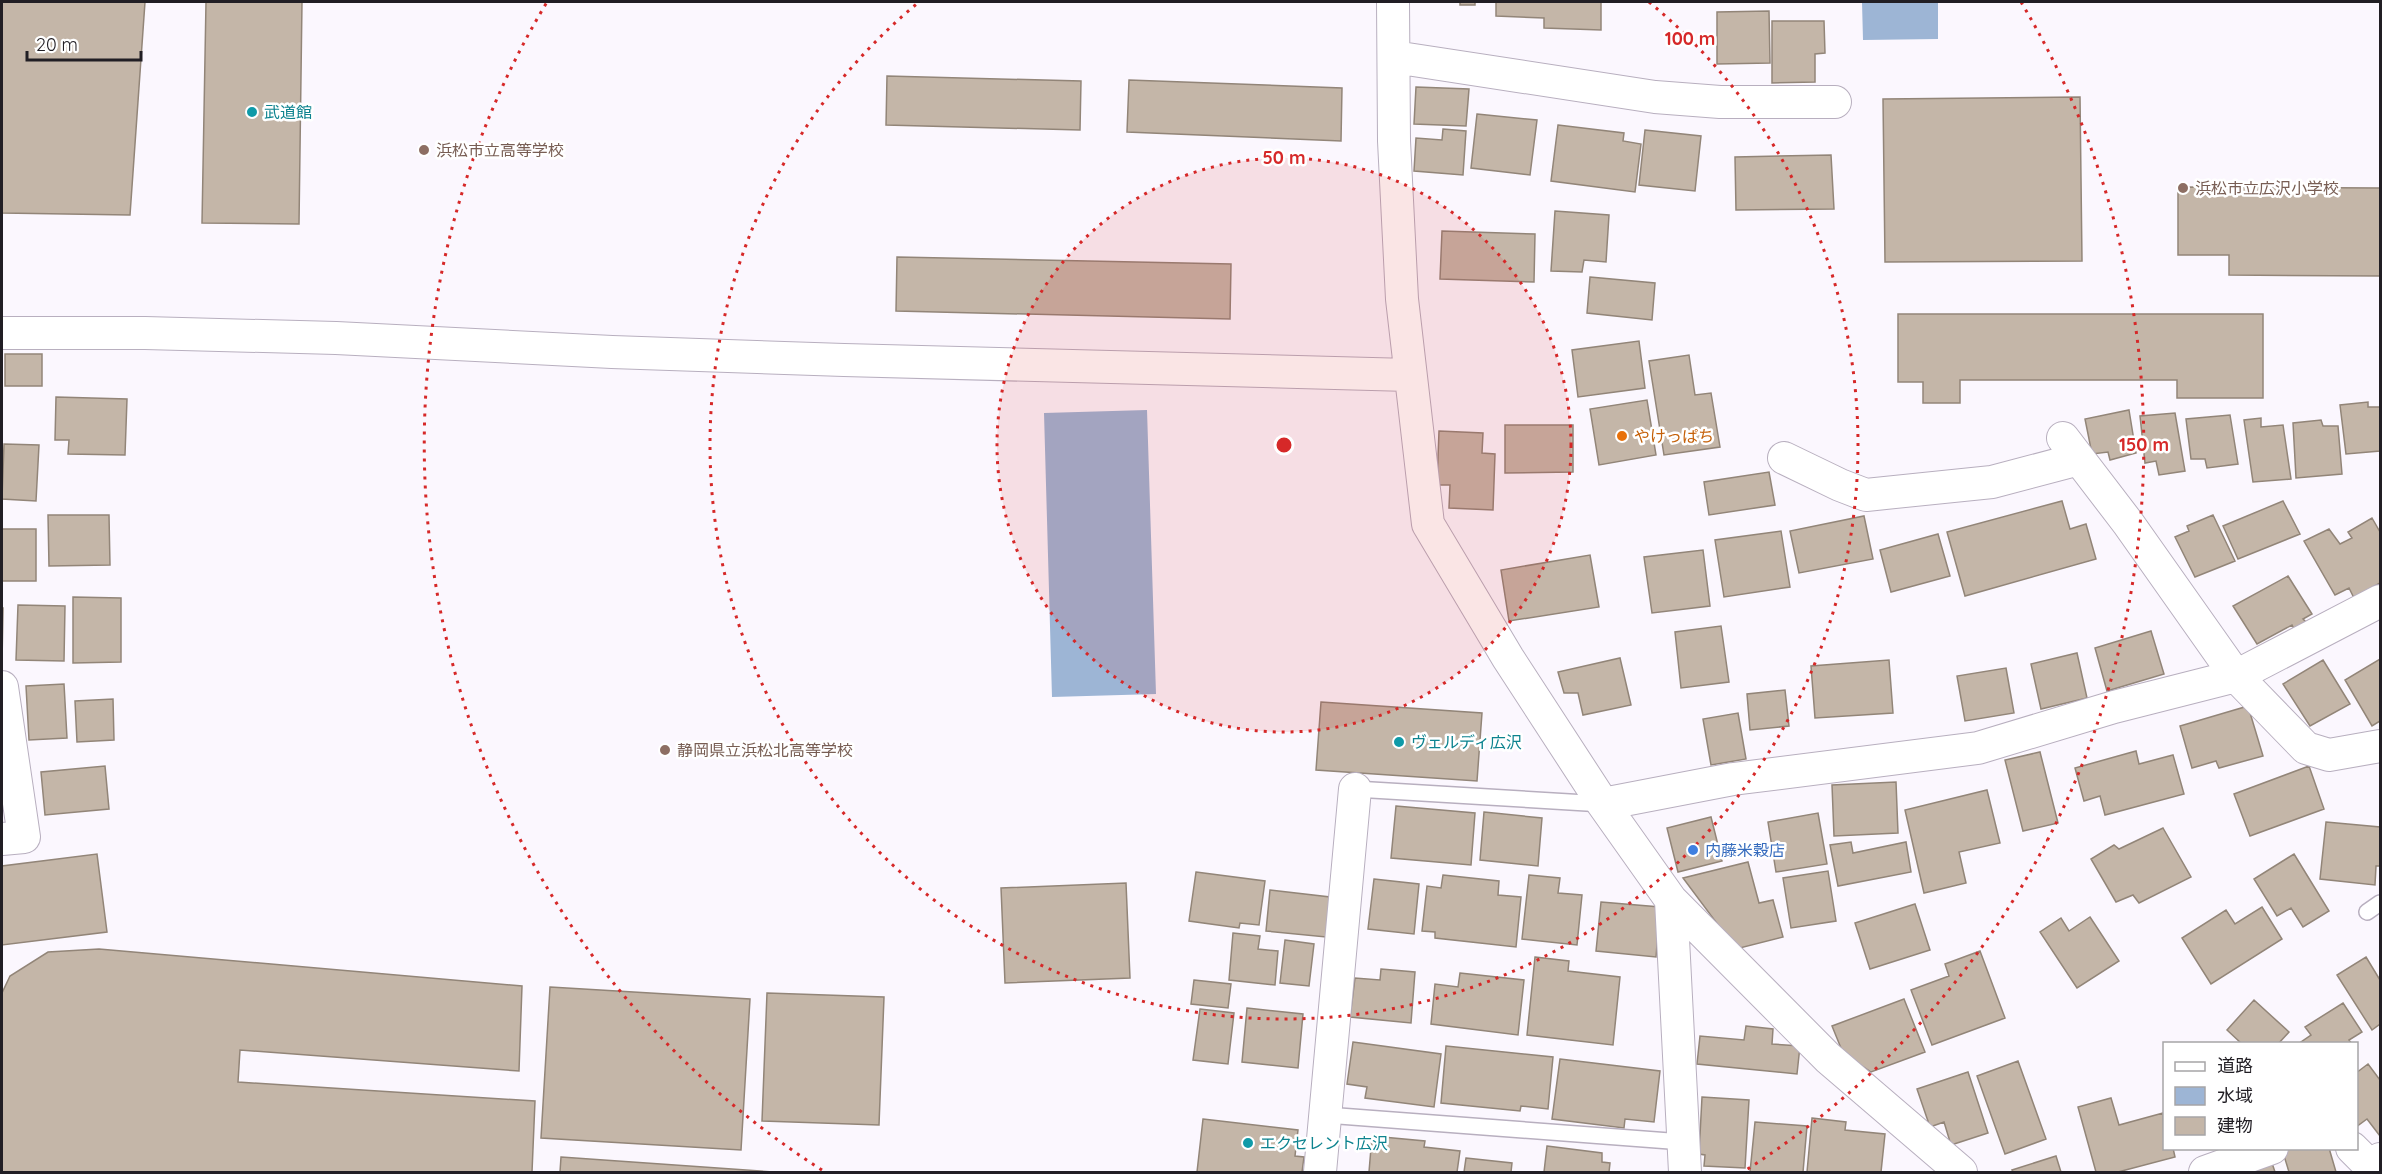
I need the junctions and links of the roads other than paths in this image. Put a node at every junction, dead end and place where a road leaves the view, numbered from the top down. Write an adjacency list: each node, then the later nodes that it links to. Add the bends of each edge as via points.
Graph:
1 (1393, 2): 2 (street)
2 (1394, 57): 3 (street, via 1655,97 1720,102); 5 (street, via 1394,141)
3 (1836, 102)
4 (2, 333): 5 (street, via 336,338 820,360)
5 (1409, 375): 12 (street, via 1428,524 1508,658)
6 (1784, 458): 8 (street, via 1866,495 1992,482 2071,448)
7 (2380, 601): 8 (street)
8 (2236, 676): 10 (street, via 2306,748 2329,755); 12 (street, via 1978,748 1733,779)
9 (2, 687): 13 (street, via 24,837)
10 (2380, 746)
11 (1355, 789): 12 (lane); 17 (street)
12 (1603, 804): 14 (street)
13 (2, 839)
14 (1671, 900): 20 (street); 23 (street, via 1828,1058)
15 (2380, 903): 16 (lane)
16 (2367, 912)
17 (1326, 1115): 20 (lane); 22 (street)
18 (2269, 1150): 24 (street)
19 (2353, 1150): 21 (street, via 2371,1167)
20 (1684, 1157)
21 (2380, 1159)
22 (1320, 1173)
23 (1961, 1173)
24 (2205, 1173)

